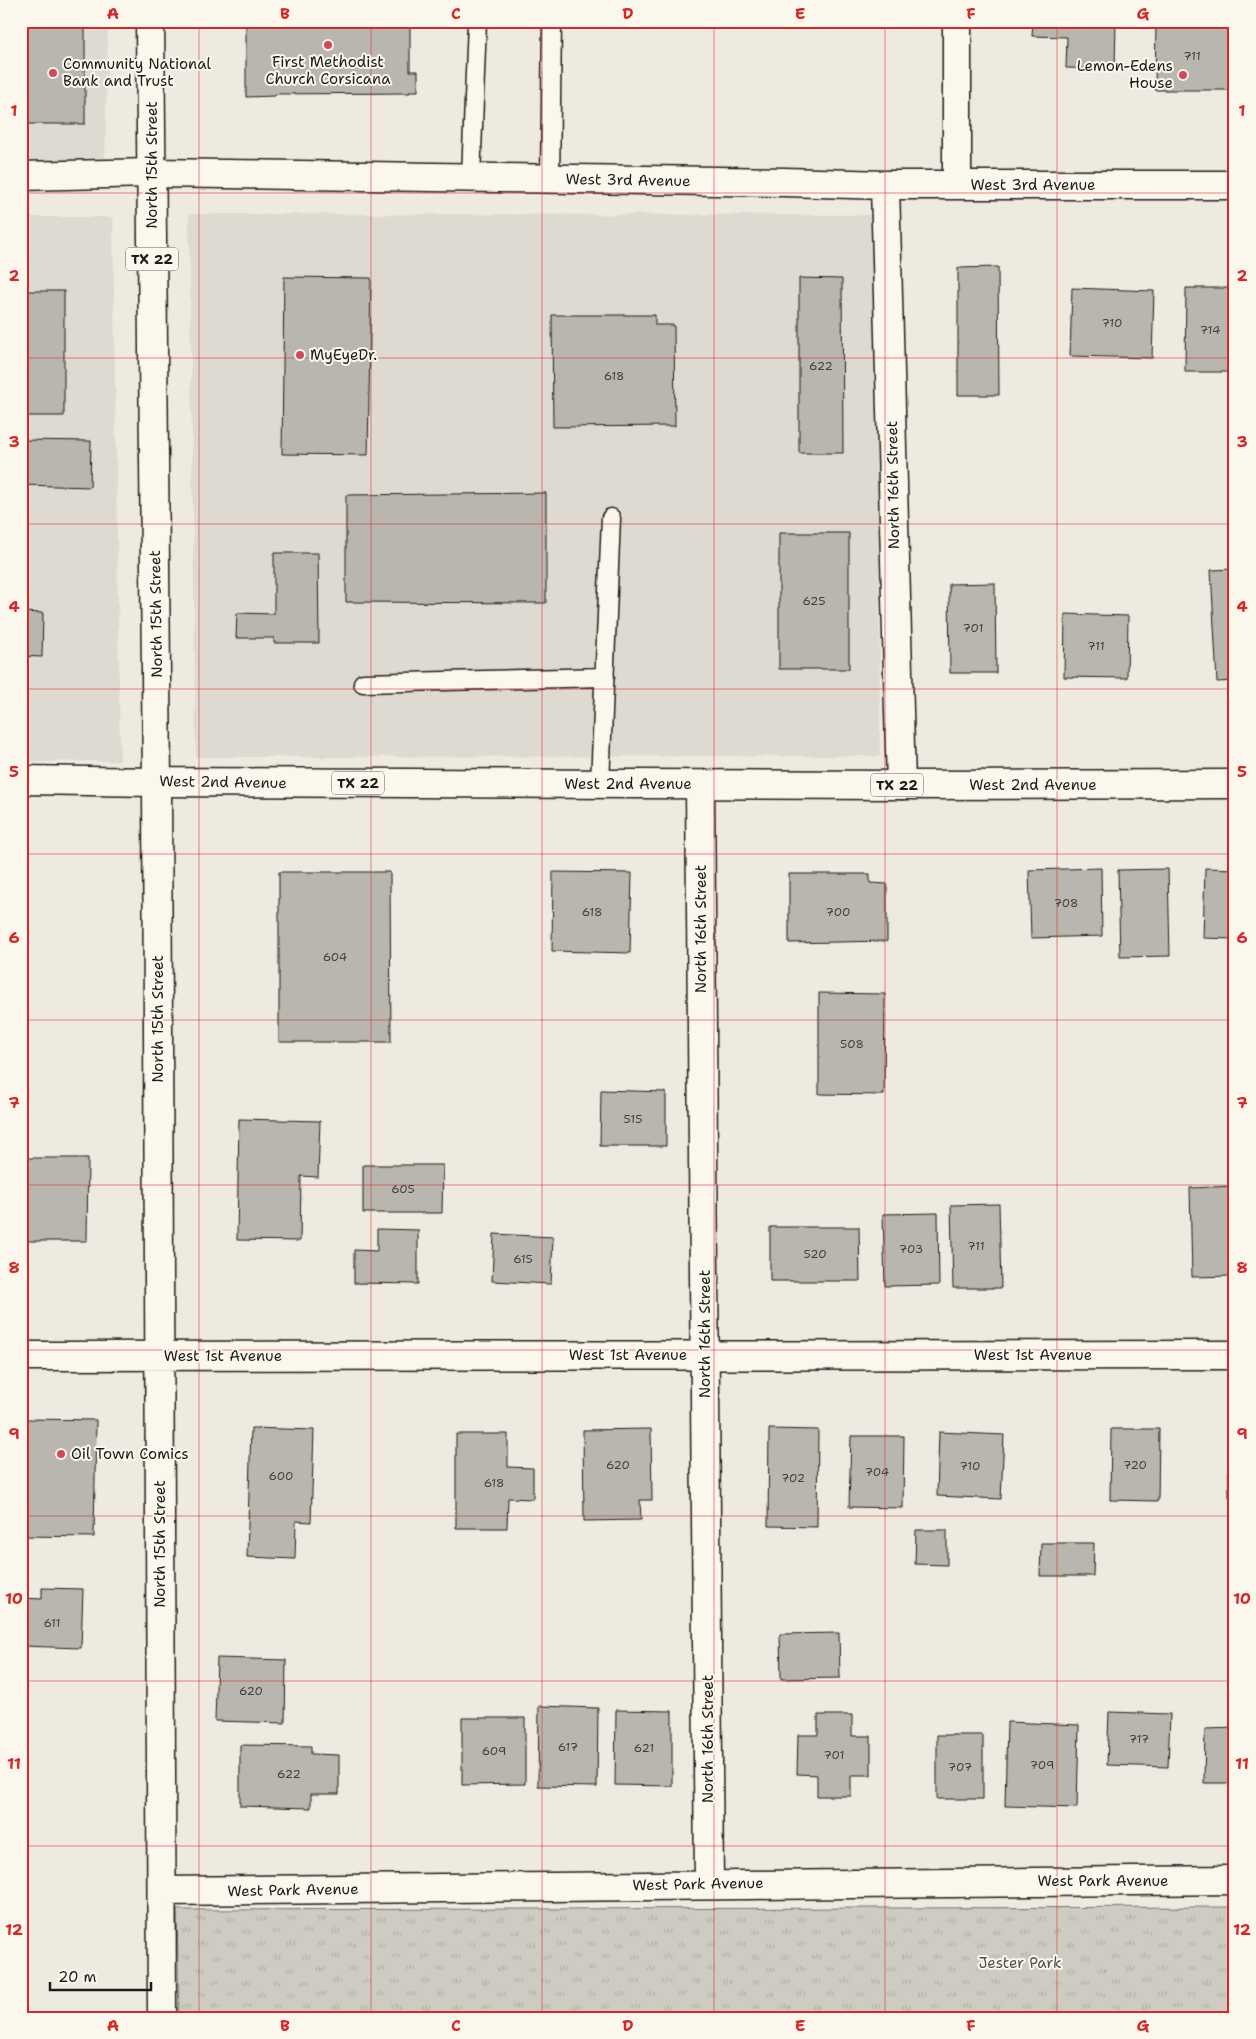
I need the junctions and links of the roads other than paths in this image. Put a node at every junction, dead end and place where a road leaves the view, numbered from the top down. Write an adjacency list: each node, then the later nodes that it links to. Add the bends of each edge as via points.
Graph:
1 (150, 21): 5 (street, North 15th Street / TX 22)
2 (477, 21): 7 (lane)
3 (552, 21): 8 (lane)
4 (957, 21): 10 (street)
5 (152, 173): 6 (street, West 3rd Avenue); 7 (street, West 3rd Avenue); 16 (street, North 15th Street / TX 22)
6 (21, 176)
7 (471, 178): 8 (street, West 3rd Avenue)
8 (550, 179): 9 (street, West 3rd Avenue)
9 (885, 185): 10 (street, West 3rd Avenue); 20 (street, North 16th Street)
10 (957, 185): 11 (street, West 3rd Avenue)
11 (1235, 185)
12 (611, 518): 13 (lane)
13 (605, 677): 14 (lane); 17 (lane)
14 (363, 683)
15 (21, 780): 16 (street, West 2nd Avenue)
16 (157, 782): 17 (street, West 2nd Avenue / TX 22); 24 (street, North 15th Street)
17 (600, 784): 19 (street, West 2nd Avenue / TX 22)
18 (1235, 784): 20 (street, West 2nd Avenue / TX 22)
19 (700, 785): 20 (street, West 2nd Avenue / TX 22); 21 (street, North 16th Street)
20 (901, 786)
21 (705, 1355): 22 (street, West 1st Avenue); 24 (street, West 1st Avenue); 26 (street, North 16th Street)
22 (1235, 1355)
23 (21, 1356): 24 (street, West 1st Avenue)
24 (160, 1356): 27 (street, North 15th Street)
25 (1235, 1880): 26 (street, West Park Avenue)
26 (709, 1884): 27 (street, West Park Avenue)
27 (162, 1891): 28 (street, North 15th Street)
28 (162, 2018)

